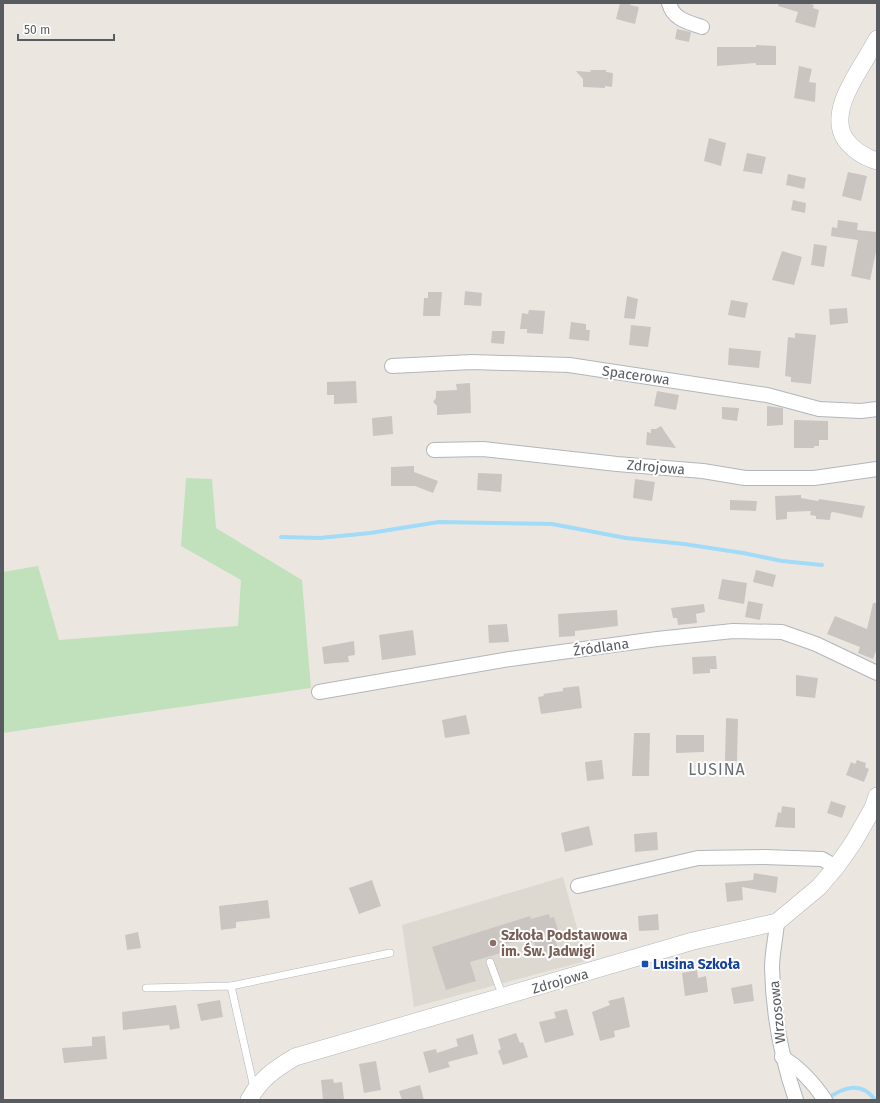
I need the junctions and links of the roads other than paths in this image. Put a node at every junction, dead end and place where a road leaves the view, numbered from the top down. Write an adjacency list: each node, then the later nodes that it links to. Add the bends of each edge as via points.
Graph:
1 (669, 3): 2 (street, via 679,19)
2 (702, 27)
3 (877, 39): 4 (street, via 847,93 839,113 839,124 849,144 858,153)
4 (877, 161)
5 (392, 366): 6 (street, Spacerowa, via 472,362 569,365 767,395 819,409)
6 (877, 409)
7 (434, 450): 8 (street, Zdrojowa, via 483,449 703,471 746,478 814,478)
8 (877, 469)
9 (877, 673): 10 (street, Źródlana, via 816,644 782,632 733,631 510,659)
10 (319, 692)
11 (877, 796): 12 (street, Zdrojowa, via 873,808)
12 (836, 867): 13 (street, via 822,859 756,856 698,858); 14 (street, Zdrojowa, via 819,887)
13 (578, 886)
14 (777, 922): 19 (street, Zdrojowa, via 693,941); 20 (street, Wrzosowa, via 772,966 775,1013)
15 (390, 953): 17 (lane)
16 (490, 962): 19 (lane)
17 (231, 986): 18 (lane); 21 (lane)
18 (146, 988)
19 (503, 998): 21 (street, Zdrojowa, via 295,1057 266,1076)
20 (782, 1057): 22 (street, via 804,1073); 23 (street, Wrzosowa)
21 (252, 1095)
22 (823, 1097)
23 (796, 1100)

